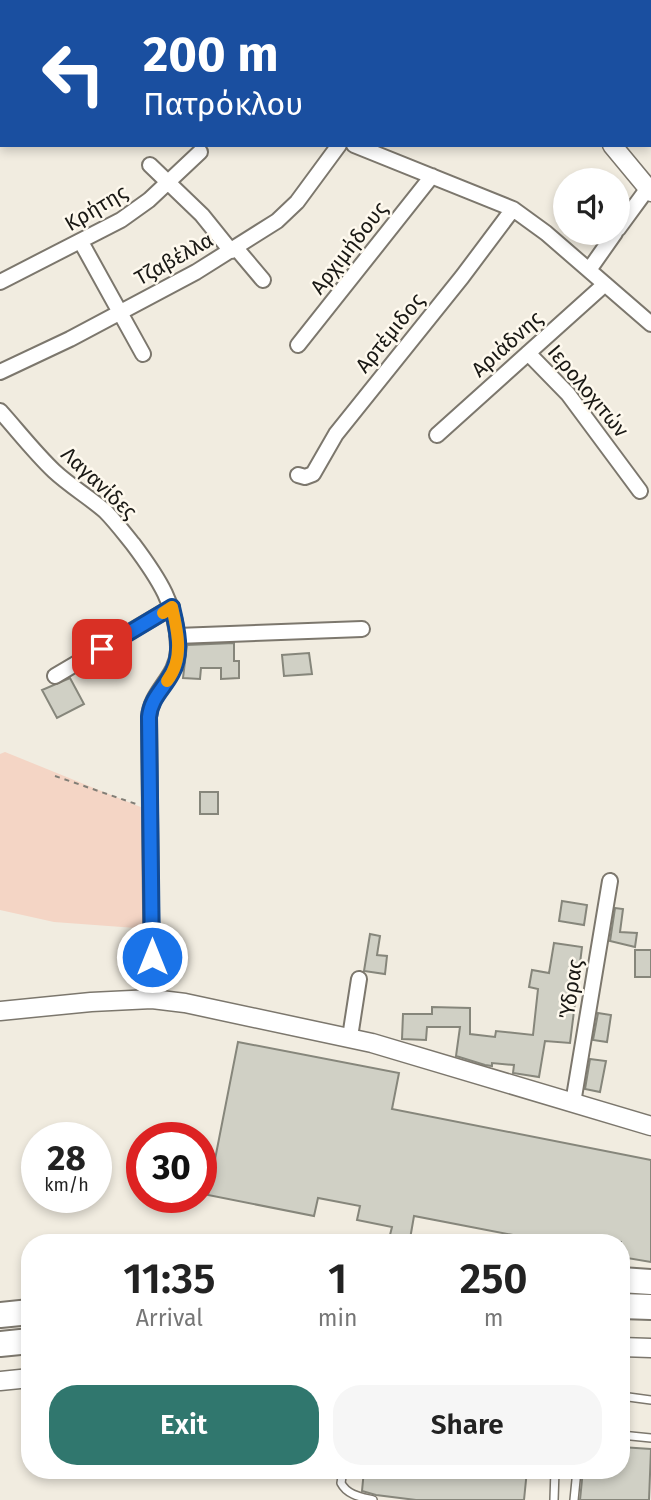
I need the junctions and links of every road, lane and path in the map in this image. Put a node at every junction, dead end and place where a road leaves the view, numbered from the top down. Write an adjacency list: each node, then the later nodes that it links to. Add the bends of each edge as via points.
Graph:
1 (338, 147): 13 (street, Τζαβέλλα, via 288,213)
2 (359, 147): 6 (street)
3 (614, 147): 8 (street)
4 (201, 152): 7 (street, Κρήτης)
5 (150, 165): 7 (street)
6 (432, 176): 9 (street); 20 (street, Αρχιμήδους)
7 (168, 183): 11 (street, Κρήτης, via 121,220); 13 (street)
8 (649, 190): 10 (street)
9 (513, 209): 14 (street); 26 (street, Αρτέμιδος, via 336,434 313,474)
10 (630, 214)
11 (80, 242): 16 (street, Κρήτης); 18 (street)
12 (607, 245): 14 (street)
13 (233, 249): 15 (street); 18 (street, Τζαβέλλα)
14 (589, 270): 17 (street)
15 (263, 280)
16 (0, 282)
17 (605, 284): 19 (street); 21 (street, Αριάδνης)
18 (120, 313): 22 (street); 23 (street, Τζαβέλλα)
19 (651, 324)
20 (298, 345)
21 (528, 353): 25 (street, Αριάδνης); 27 (street, Ιερολοχιτών, via 568,394)
22 (143, 354)
23 (0, 372)
24 (2, 416): 28 (street, Λαγανίδες, via 55,472 117,524)
25 (437, 435)
26 (298, 475)
27 (640, 491)
28 (172, 607): 30 (street, Λαγανίδες); 31 (street)
29 (362, 629): 30 (street)
30 (177, 636): 33 (street, Λαγανίδες, via 176,666 149,712)
31 (55, 676)
32 (55, 776): 33 (path)
33 (150, 809): 36 (street, Λαγανίδες)
34 (611, 881): 39 (street, Ύδρας)
35 (359, 979): 38 (street)
36 (152, 999): 37 (street); 38 (street)
37 (0, 1011)
38 (350, 1037): 39 (street)
39 (573, 1103): 40 (street)
40 (651, 1126)
41 (630, 1281): 42 (highway)
42 (651, 1282)
43 (630, 1306): 44 (highway)
44 (651, 1307)
45 (21, 1313): 46 (highway)
46 (0, 1315)
47 (21, 1342): 48 (highway)
48 (0, 1344)
49 (630, 1347): 50 (street)
50 (651, 1348)
51 (21, 1379): 52 (street)
52 (0, 1381)
53 (630, 1397): 54 (lane)
54 (651, 1400)
55 (630, 1436): 56 (lane)
56 (651, 1438)
57 (342, 1479): 60 (lane, via 343,1488)
58 (555, 1479): 61 (lane)
59 (576, 1479): 62 (lane)
60 (373, 1500)
61 (554, 1500)
62 (574, 1500)

